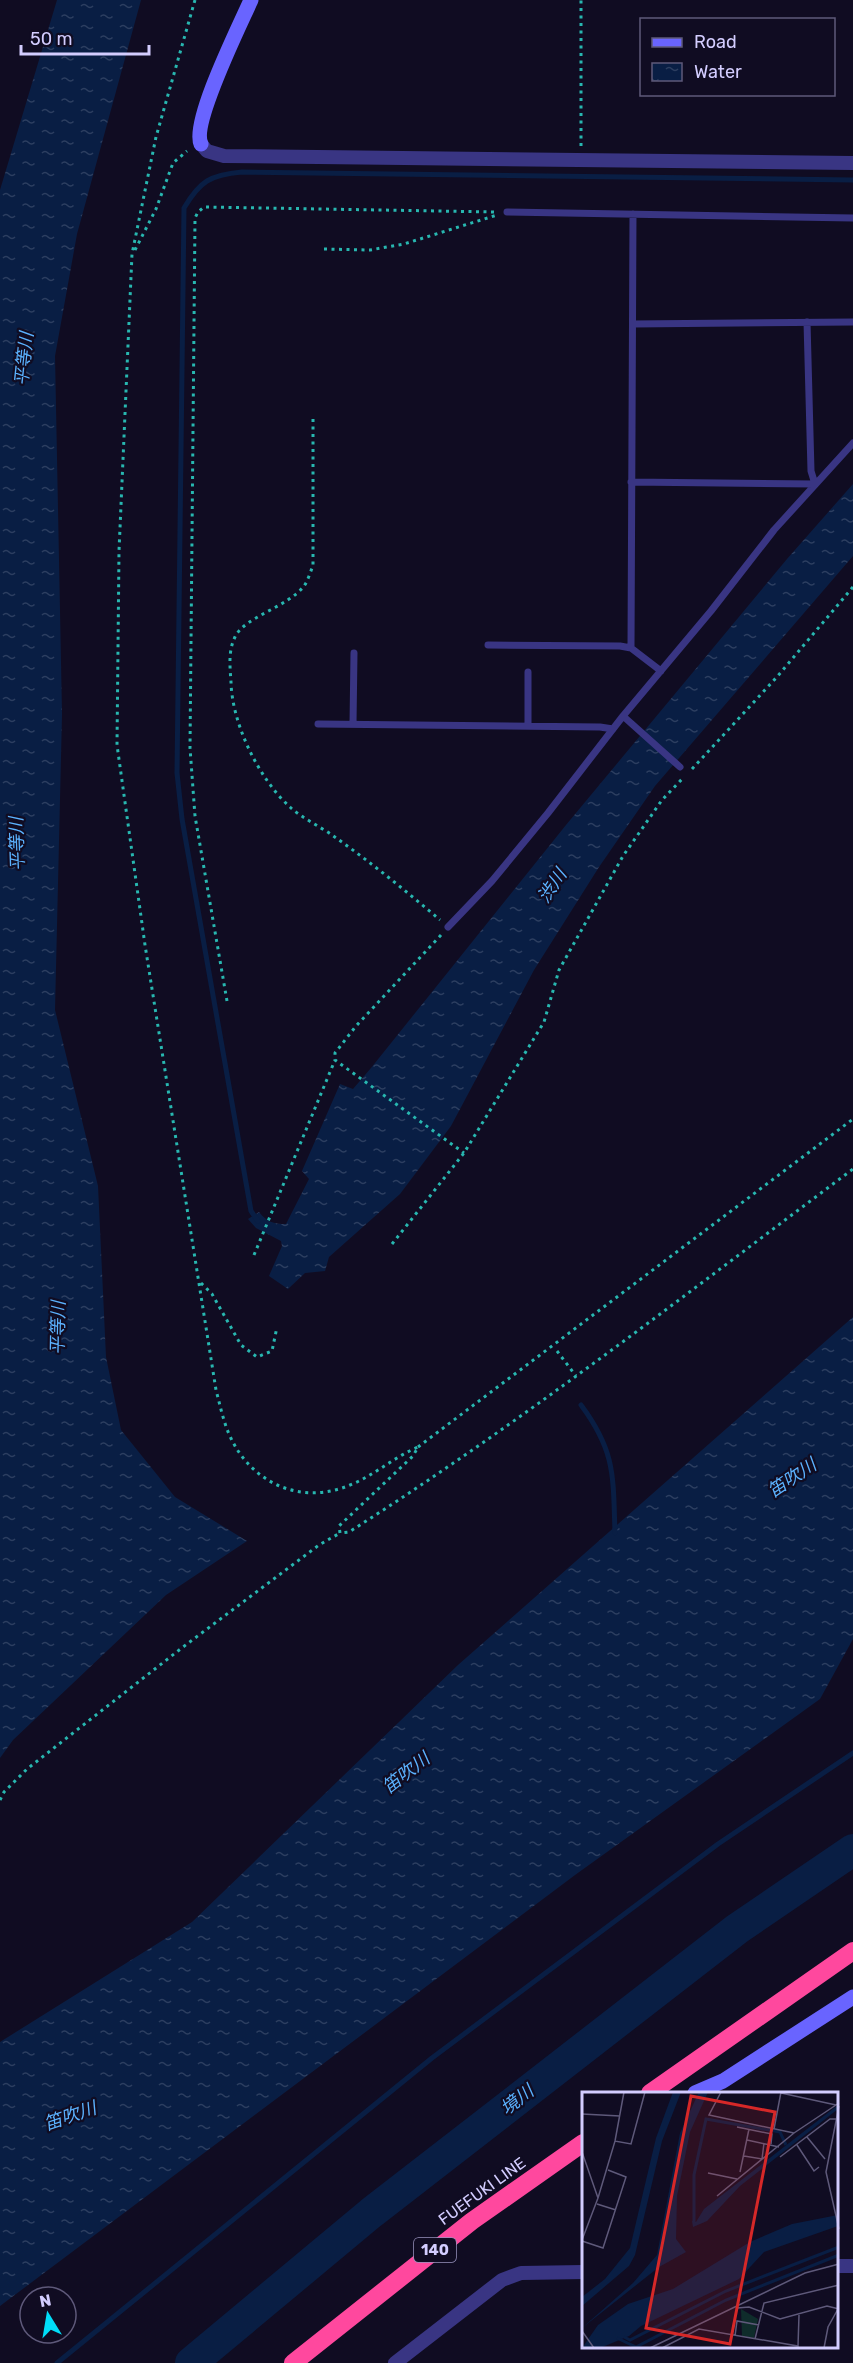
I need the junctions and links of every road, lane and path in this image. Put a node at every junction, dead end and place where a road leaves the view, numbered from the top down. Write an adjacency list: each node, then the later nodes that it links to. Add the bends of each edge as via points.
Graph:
1 (195, 0): 11 (path, via 156,137)
2 (251, 0): 4 (street, via 202,114 198,138)
3 (581, 0): 5 (path)
4 (201, 144): 5 (street, via 207,151 224,156); 11 (path, via 174,163)
5 (580, 160): 6 (street)
6 (853, 163)
7 (507, 212): 8 (lane); 10 (path, via 404,244); 32 (path, via 204,207 195,218 190,748 195,816)
8 (633, 214): 9 (lane); 14 (lane)
9 (853, 218)
10 (324, 249)
11 (132, 254): 39 (path, via 119,551 117,745)
12 (853, 321): 13 (lane)
13 (807, 322): 14 (lane); 18 (lane, via 811,471)
14 (633, 324): 17 (lane)
15 (313, 419): 31 (path, via 313,566 304,586 281,605 242,627 235,637 230,652 231,697 240,735 270,783 291,807 350,848)
16 (853, 443): 18 (lane)
17 (631, 482): 18 (lane); 21 (lane)
18 (815, 484): 23 (lane)
19 (853, 586): 35 (path, via 776,678 662,800 622,856 559,969 544,1022)
20 (488, 645): 21 (lane)
21 (630, 648): 23 (lane)
22 (354, 653): 27 (lane)
23 (661, 671): 25 (lane)
24 (528, 672): 28 (lane)
25 (623, 716): 29 (lane); 30 (lane)
26 (318, 723): 27 (lane)
27 (353, 724): 28 (lane)
28 (528, 726): 29 (lane)
29 (614, 729): 31 (lane, via 499,872)
30 (680, 767)
31 (448, 927): 33 (path, via 356,1026 335,1053)
32 (227, 1001)
33 (335, 1060): 35 (path); 38 (path)
34 (853, 1119): 43 (path)
35 (464, 1154): 37 (path)
36 (853, 1169): 42 (path)
37 (392, 1244)
38 (254, 1255)
39 (199, 1282): 40 (path, via 212,1294 241,1345 257,1358 272,1351); 43 (path, via 222,1414 245,1460 261,1476 294,1492 330,1492 374,1474)
40 (277, 1327)
41 (557, 1351): 42 (path)
42 (576, 1377): 44 (path, via 432,1479 349,1532)
43 (418, 1447): 44 (path, via 339,1526)
44 (340, 1533): 45 (path, via 183,1647 27,1769)
45 (0, 1800)
46 (853, 1951): 48 (highway)
47 (853, 1996): 49 (street, via 723,2081)
48 (659, 2090)
49 (697, 2092)
50 (582, 2144): 52 (highway, FUEFUKI LINE / 140, via 472,2221)
51 (582, 2272): 53 (street, via 521,2273 502,2280)
52 (293, 2363)
53 (394, 2363)

